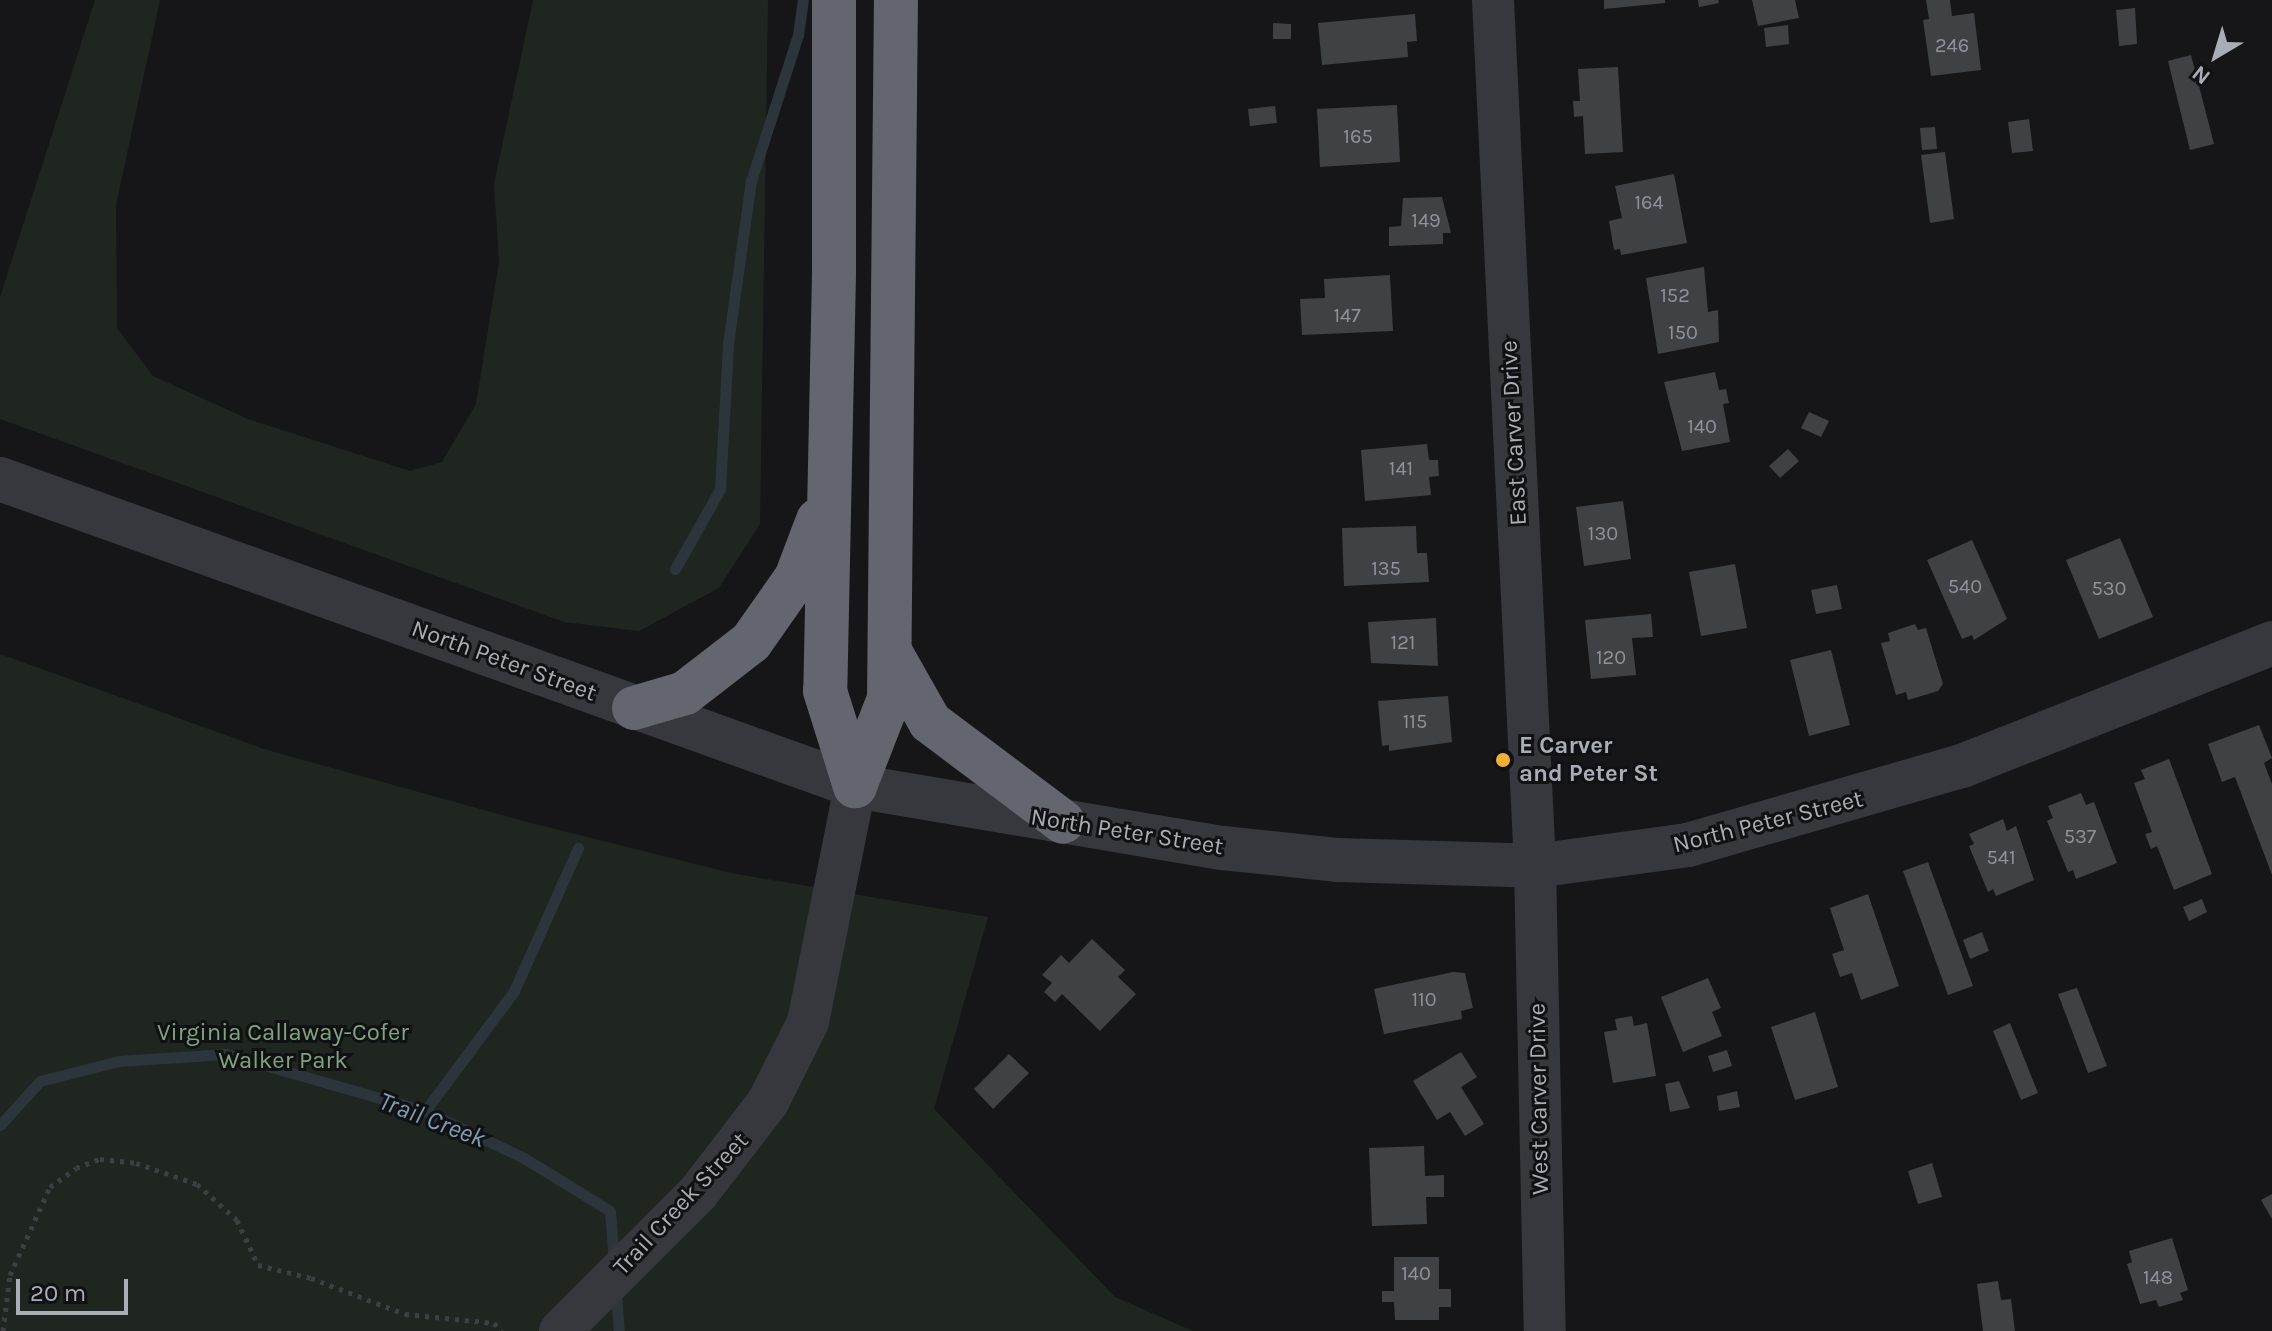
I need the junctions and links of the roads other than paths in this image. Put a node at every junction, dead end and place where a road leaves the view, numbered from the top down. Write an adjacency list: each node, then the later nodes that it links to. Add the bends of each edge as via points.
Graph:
1 (834, 0): 5 (highway)
2 (896, 0): 7 (highway)
3 (1493, 0): 11 (street, East Carver Drive)
4 (0, 479): 8 (street, North Peter Street)
5 (829, 492): 8 (highway, via 796,578 751,642 685,693); 9 (highway, via 825,691)
6 (2272, 643): 11 (street, North Peter Street, via 1962,766 1856,801 1688,845)
7 (891, 652): 9 (highway, via 889,699); 10 (highway, via 930,722)
8 (634, 708): 9 (street, North Peter Street)
9 (855, 786): 10 (street, North Peter Street); 12 (street, Trail Creek Street, via 808,1022 745,1138 698,1193)
10 (1063, 822): 11 (street, North Peter Street, via 1338,860)
11 (1535, 866): 13 (street, West Carver Drive)
12 (560, 1331)
13 (1545, 1331)

